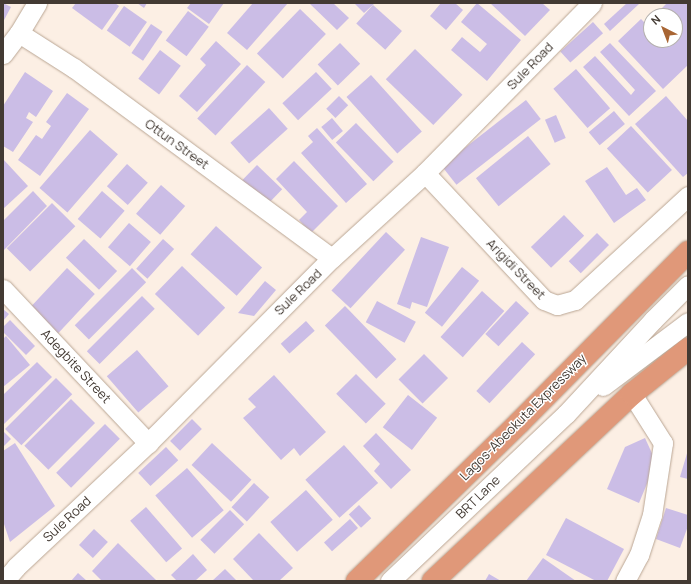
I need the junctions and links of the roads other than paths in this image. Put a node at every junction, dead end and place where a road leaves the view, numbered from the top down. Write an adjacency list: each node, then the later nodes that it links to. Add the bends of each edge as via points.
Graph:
1 (37, 3): 3 (street)
2 (592, 3): 5 (street, Sule Road)
3 (19, 33): 4 (street); 8 (street, Ottun Street, via 74,68)
4 (3, 54)
5 (425, 173): 6 (street, Arigidi Street, via 544,300 557,305 575,300); 8 (street, Sule Road)
6 (688, 196)
7 (688, 252): 17 (highway, Lagos-Abeokuta Expressway, via 520,422)
8 (332, 258): 15 (street, Sule Road)
9 (688, 285): 14 (street, BRT Lane)
10 (3, 289): 15 (street, Adegbite Street)
11 (688, 322): 14 (street, BRT Lane)
12 (688, 349): 13 (highway)
13 (632, 394): 19 (highway); 20 (street, via 663,443 652,515 639,555)
14 (566, 414): 18 (street, BRT Lane)
15 (148, 443): 16 (street, Sule Road)
16 (10, 574)
17 (356, 581)
18 (390, 581)
19 (433, 581)
20 (625, 581)

